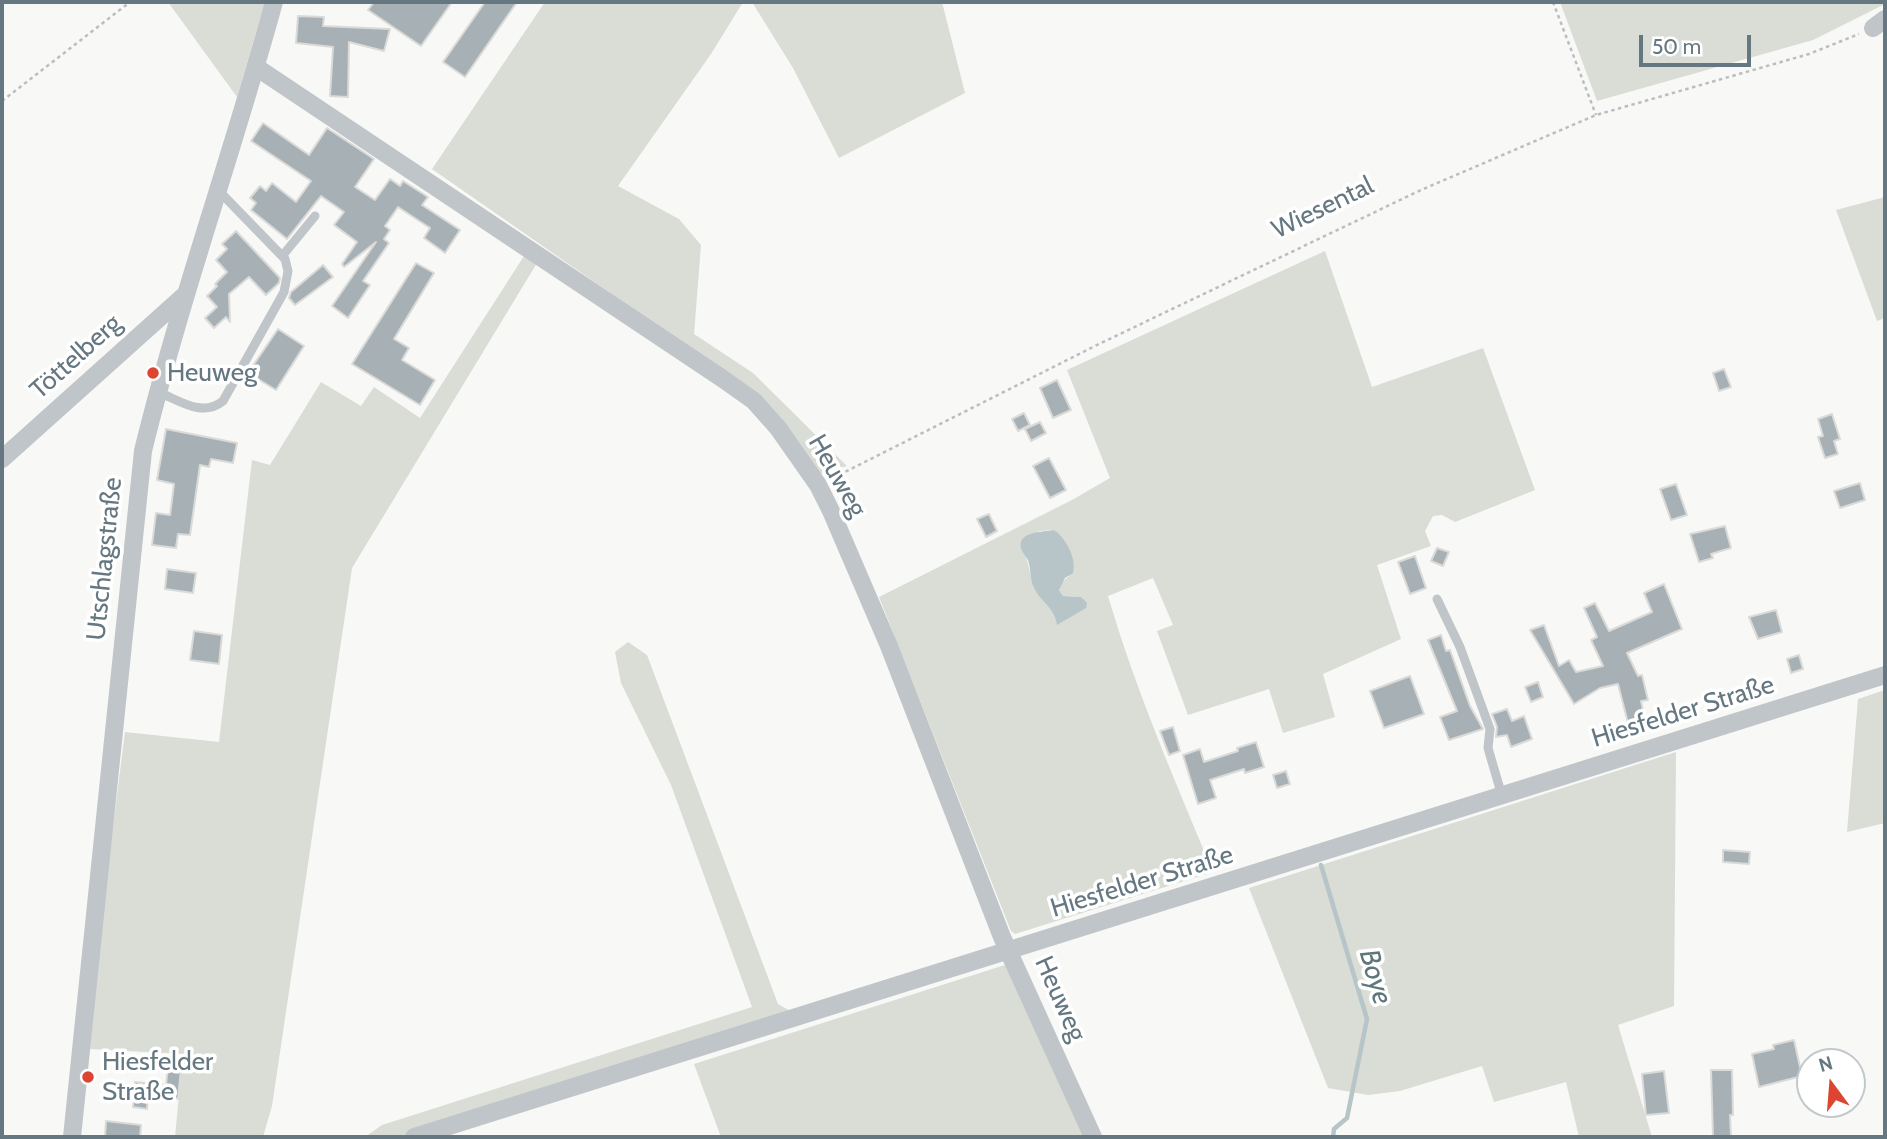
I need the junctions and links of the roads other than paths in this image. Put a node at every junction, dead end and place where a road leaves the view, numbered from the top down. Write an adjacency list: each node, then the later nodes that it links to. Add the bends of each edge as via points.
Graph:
1 (274, 2): 2 (street, Utschlagstraße)
2 (256, 67): 3 (street, Utschlagstraße); 12 (street, Heuweg, via 754,401 778,428 818,485 845,541)
3 (218, 190): 5 (lane); 6 (street, Utschlagstraße)
4 (315, 216): 5 (lane)
5 (283, 255): 7 (lane, via 289,271 284,292 223,401 200,409)
6 (186, 294): 7 (street, Utschlagstraße); 8 (street, Töttelberg)
7 (158, 392): 13 (street, Utschlagstraße, via 143,451)
8 (2, 459)
9 (1437, 599): 11 (lane, via 1490,729 1488,748)
10 (1885, 675): 11 (street, Hiesfelder Straße)
11 (1502, 796): 12 (street, Hiesfelder Straße)
12 (1010, 951): 14 (street, Hiesfelder Straße); 15 (street, Heuweg)
13 (72, 1137)
14 (414, 1137)
15 (1093, 1137)

